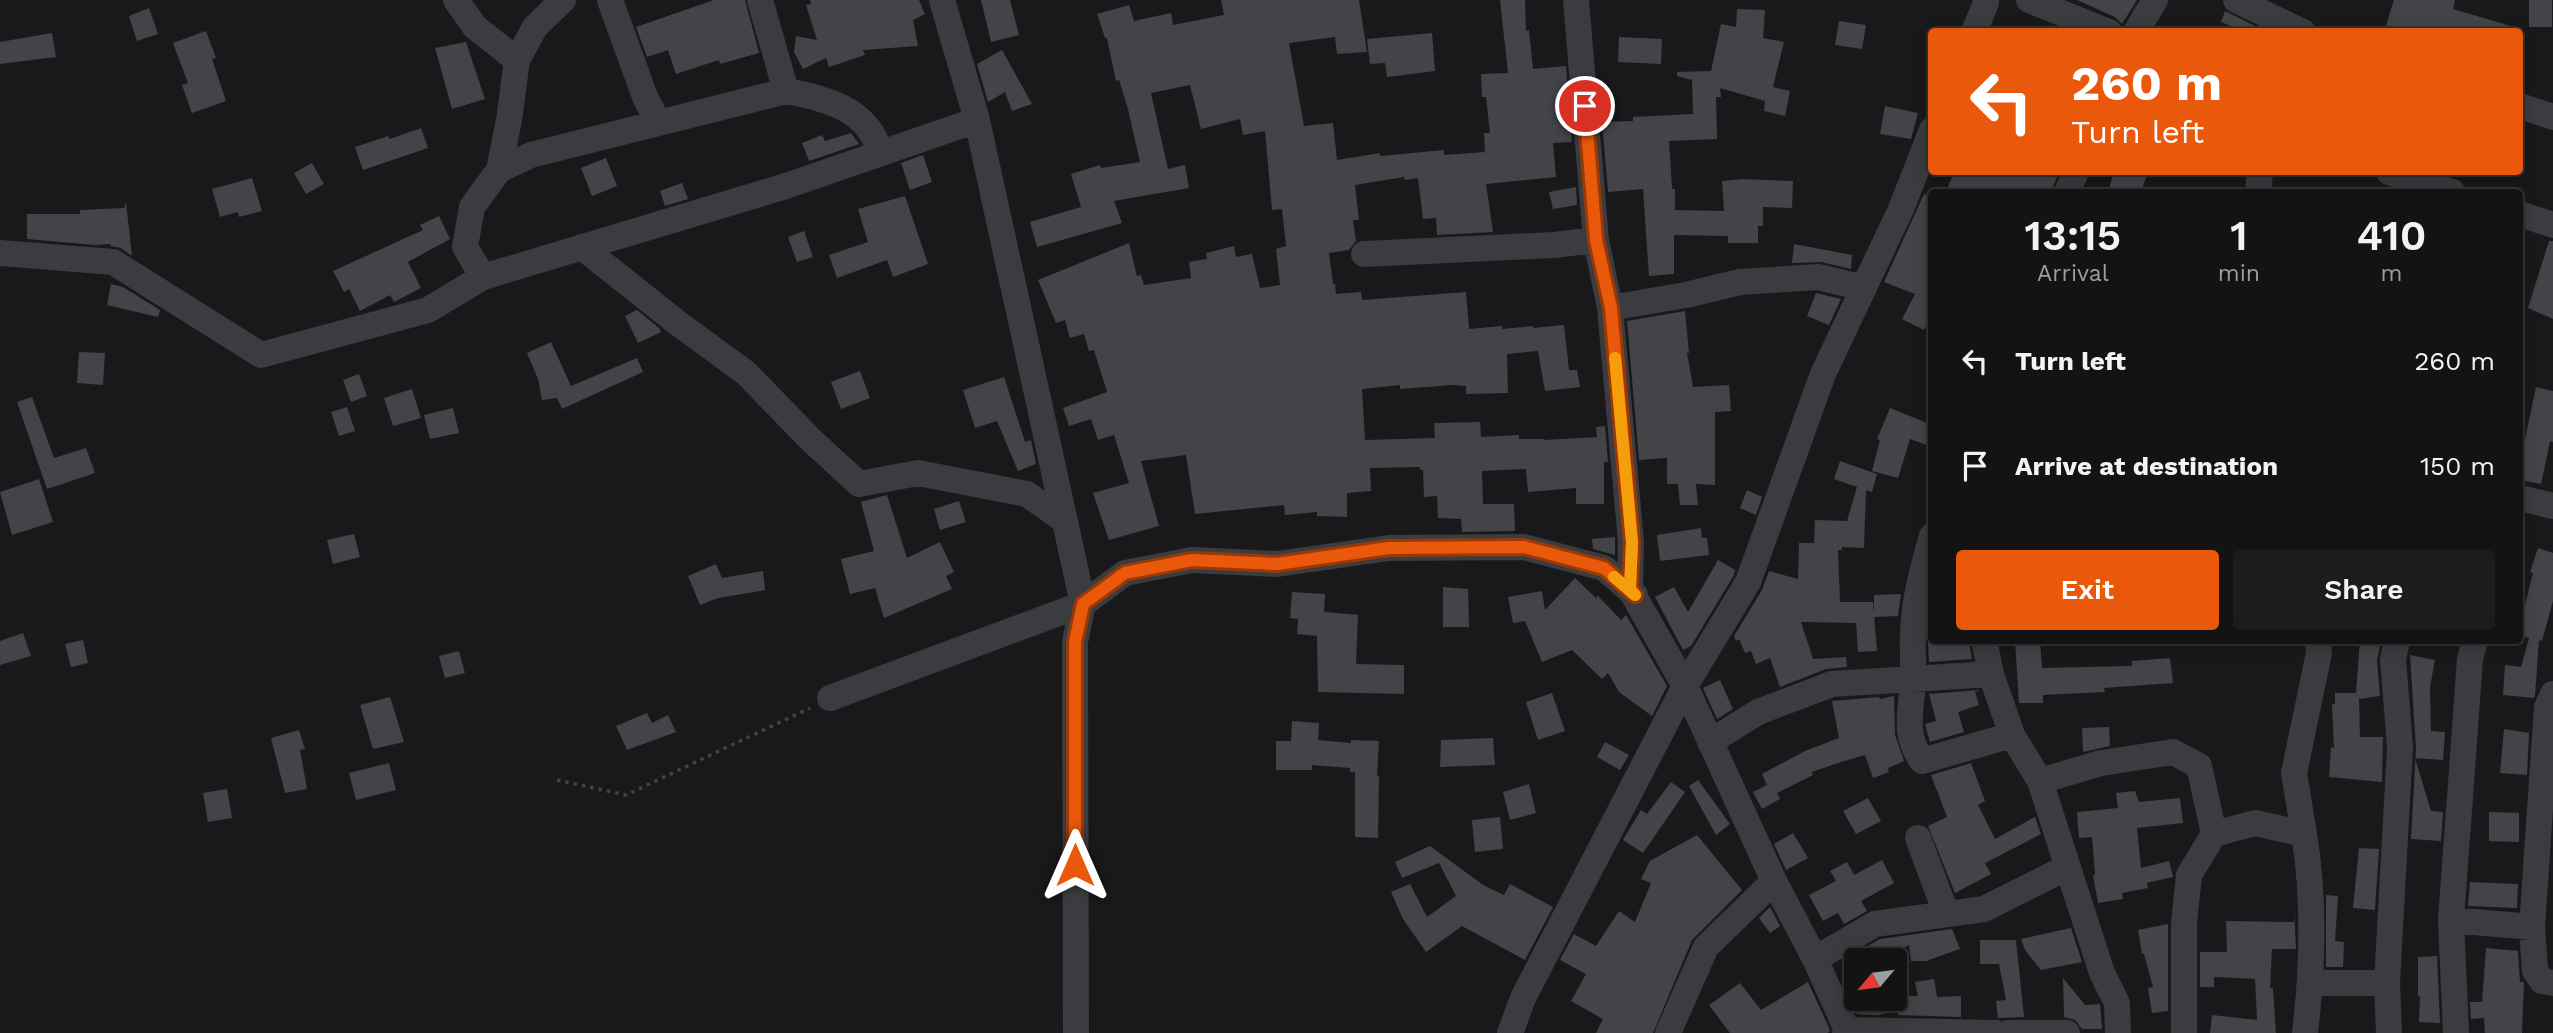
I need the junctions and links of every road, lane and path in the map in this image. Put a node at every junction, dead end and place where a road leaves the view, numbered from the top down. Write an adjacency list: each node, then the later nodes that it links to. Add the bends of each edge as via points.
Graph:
1 (456, 0): 15 (street, via 475,27)
2 (563, 0): 15 (street, via 535,27)
3 (610, 0): 20 (street)
4 (760, 0): 16 (street)
5 (942, 0): 19 (street)
6 (1576, 0): 28 (street)
7 (2029, 0): 12 (street)
8 (2155, 0): 13 (street)
9 (2236, 0): 14 (street)
10 (1986, 1): 11 (street)
11 (1976, 28)
12 (2099, 28)
13 (2138, 28)
14 (2295, 28)
15 (517, 60): 23 (street)
16 (786, 91): 20 (street); 22 (street, via 841,105 860,118)
17 (2523, 107): 18 (street)
18 (2553, 117)
19 (977, 120): 22 (street); 37 (street)
20 (658, 122): 23 (street, via 531,155)
21 (1928, 140): 33 (street)
22 (880, 152): 29 (street, via 786,186)
23 (499, 170): 32 (street, via 472,207 465,247)
24 (2398, 175): 25 (street)
25 (2443, 189)
26 (2523, 215): 27 (street)
27 (2553, 225)
28 (1596, 240): 31 (street); 34 (street)
29 (582, 247): 32 (street); 37 (street, via 746,373 859,484 918,473 1027,494)
30 (0, 253): 32 (street, via 113,262 261,355 428,310)
31 (1364, 254)
32 (483, 277)
33 (1864, 288): 34 (street, via 1818,277 1740,282); 47 (street, via 1823,374 1748,582)
34 (1611, 308): 39 (street, via 1632,542 1630,589)
35 (2523, 499): 36 (street)
36 (2553, 506)
37 (1065, 520): 40 (street)
38 (1928, 551): 46 (street, via 1916,596)
39 (1635, 595): 40 (street, via 1604,568 1524,547 1389,548 1277,564 1192,560 1125,573); 47 (street)
40 (1083, 604): 49 (street); 68 (street, via 1075,642)
41 (1985, 644): 45 (street)
42 (2318, 644): 55 (street, via 2294,773)
43 (2396, 644): 64 (street, via 2393,660 2400,747)
44 (2474, 644): 60 (street)
45 (1991, 674): 46 (street); 50 (street)
46 (1913, 680): 50 (street, via 1908,725 1922,761); 51 (street, via 1832,684 1758,712)
47 (1685, 686): 51 (street); 69 (street, via 1523,998)
48 (2553, 694): 61 (street, via 2547,707)
49 (830, 698): 52 (path, via 626,794)
50 (2012, 734): 53 (street)
51 (1710, 742): 58 (street)
52 (556, 780)
53 (2040, 781): 54 (street, via 2101,763 2173,752 2199,766); 57 (street)
54 (2214, 834): 55 (street, via 2255,823); 75 (street, via 2189,875)
55 (2304, 834): 63 (street, via 2312,880)
56 (1918, 838): 59 (street)
57 (2068, 867): 59 (street, via 1984,909); 74 (street, via 2102,973 2117,1003)
58 (1774, 881): 62 (street); 70 (street, via 1706,947)
59 (1946, 913): 62 (street, via 1875,924)
60 (2452, 920): 61 (street); 78 (street)
61 (2532, 927): 65 (street, via 2535,971 2542,981)
62 (1815, 959): 66 (street)
63 (2311, 983): 64 (street); 76 (street)
64 (2387, 983): 77 (street)
65 (2553, 983)
66 (1846, 1031): 67 (street)
67 (1925, 1031): 71 (street)
68 (1076, 1033)
69 (1510, 1033)
70 (1668, 1033)
71 (1996, 1033)
72 (2008, 1033): 73 (street)
73 (2067, 1033)
74 (2118, 1033)
75 (2184, 1033)
76 (2305, 1033)
77 (2389, 1033)
78 (2455, 1033)

